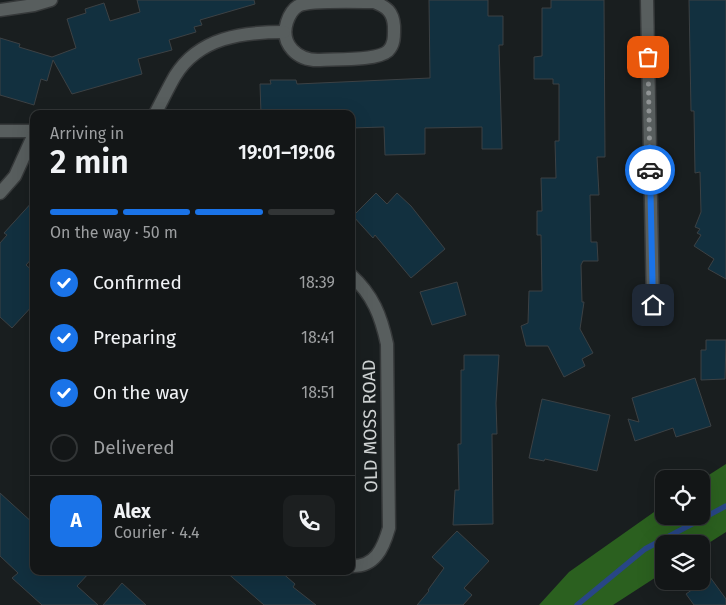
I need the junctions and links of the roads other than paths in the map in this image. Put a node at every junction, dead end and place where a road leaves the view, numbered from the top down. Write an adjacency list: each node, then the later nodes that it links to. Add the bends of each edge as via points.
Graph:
1 (51, 0): 3 (street)
2 (647, 0): 11 (street)
3 (0, 10)
4 (284, 32): 4 (street, via 289,16 298,6 374,2 387,7 393,17 394,40 388,52 376,57 313,60 299,56 289,46); 5 (street, via 234,35 192,55 176,74)
5 (157, 110)
6 (0, 131): 7 (street)
7 (30, 132)
8 (30, 141): 9 (street, via 15,176)
9 (0, 193)
10 (355, 279): 12 (street, OLD MOSS ROAD, via 374,301 387,344 389,528 375,559)
11 (653, 305)
12 (355, 566)

